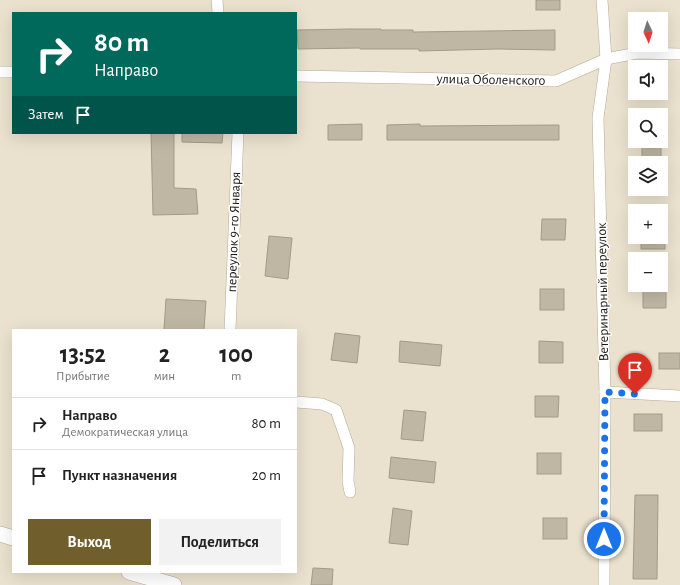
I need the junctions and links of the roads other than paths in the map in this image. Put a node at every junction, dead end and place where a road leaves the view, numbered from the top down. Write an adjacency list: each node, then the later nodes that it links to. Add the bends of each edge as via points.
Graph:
1 (217, 0): 3 (street)
2 (602, 0): 5 (street, Ветеринарный переулок)
3 (218, 12)
4 (680, 54): 5 (street, улица Оболенского, via 637,53)
5 (606, 59): 8 (street, улица Оболенского, via 556,81); 11 (street, Ветеринарный переулок, via 598,118)
6 (0, 72): 7 (street)
7 (12, 72)
8 (297, 76)
9 (238, 134): 10 (street, переулок 9-го Января)
10 (230, 329)
11 (605, 392): 12 (street); 19 (street, Ветеринарный переулок)
12 (680, 396)
13 (297, 402): 14 (street, via 322,404 336,410 349,448)
14 (350, 492)
15 (0, 534): 16 (main road)
16 (12, 538)
17 (132, 573): 18 (main road)
18 (174, 585)
19 (604, 585)

